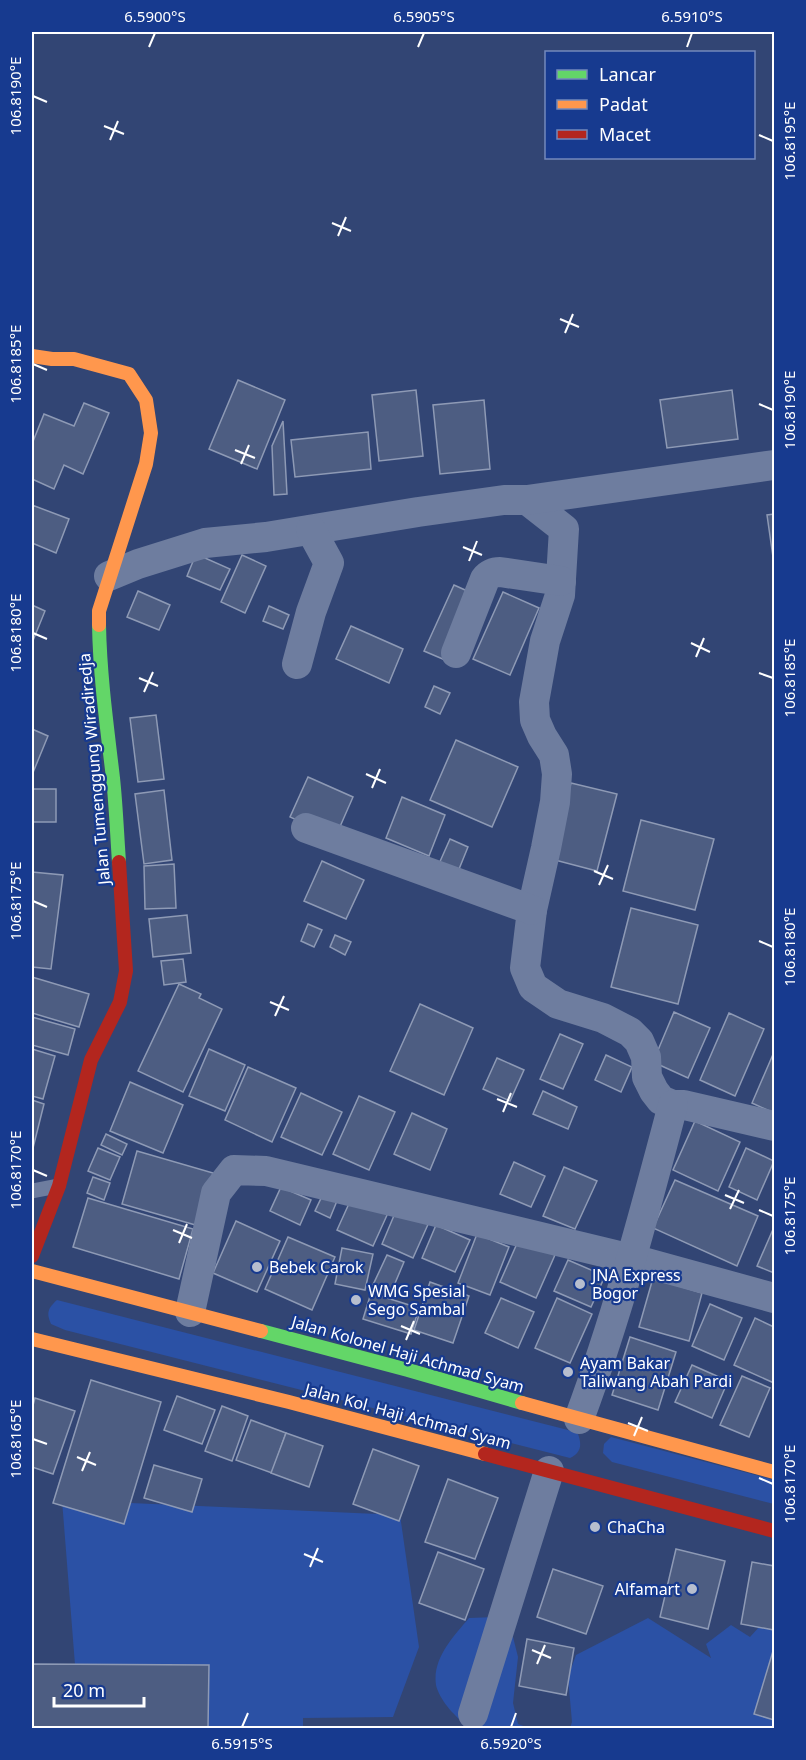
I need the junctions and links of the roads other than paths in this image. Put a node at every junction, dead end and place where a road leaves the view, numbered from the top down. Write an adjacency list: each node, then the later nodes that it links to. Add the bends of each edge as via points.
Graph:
1 (32, 356): 5 (main road, Jalan Tumenggung Wiradiredja, via 74,359 129,375 146,400 151,432 146,465)
2 (774, 465): 3 (street)
3 (527, 500): 4 (street, via 429,510); 6 (street, via 564,529)
4 (311, 530): 5 (street, via 205,543); 8 (street, via 329,563)
5 (109, 576): 13 (main road, Jalan Tumenggung Wiradiredja, via 99,610 100,661 113,779 126,971 120,1002 91,1060)
6 (561, 581): 7 (street, via 500,572 488,575); 10 (street, via 534,702 535,720 554,755 557,774 555,802)
7 (456, 653)
8 (297, 664)
9 (306, 828): 10 (street)
10 (532, 910): 11 (street, via 525,968 533,987 558,1004 603,1018 630,1032 646,1056 647,1077 654,1091 661,1100)
11 (673, 1105): 12 (street); 16 (street)
12 (774, 1126)
13 (59, 1186): 14 (lane); 15 (main road, Jalan Tumenggung Wiradiredja)
14 (32, 1191)
15 (32, 1256)
16 (632, 1259): 18 (street); 19 (street, via 266,1171 234,1170 216,1192); 21 (street)
17 (32, 1271): 19 (main road, Jalan Kolonel Haji Achmad Syam)
18 (774, 1298)
19 (190, 1312): 21 (main road, Jalan Kolonel Haji Achmad Syam)
20 (32, 1339): 22 (main road, Jalan Kol. Haji Achmad Syam)
21 (579, 1419): 23 (main road, Jalan Kolonel Haji Achmad Syam)
22 (549, 1471): 24 (main road, Jalan Kol. Haji Achmad Syam); 25 (street)
23 (774, 1472)
24 (774, 1531)
25 (473, 1714)

